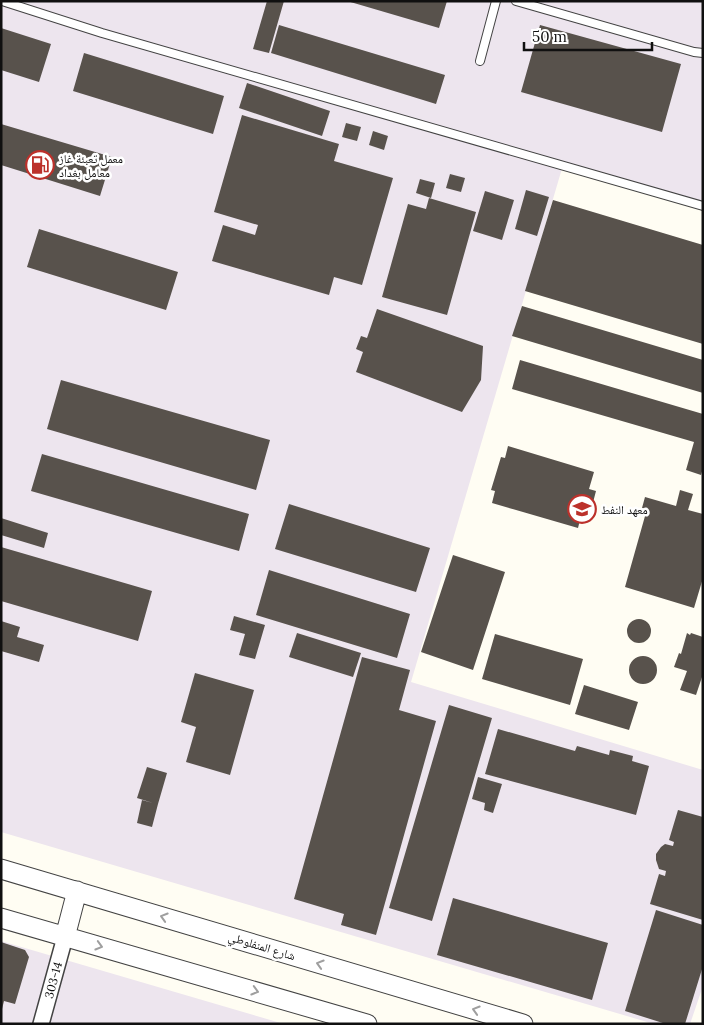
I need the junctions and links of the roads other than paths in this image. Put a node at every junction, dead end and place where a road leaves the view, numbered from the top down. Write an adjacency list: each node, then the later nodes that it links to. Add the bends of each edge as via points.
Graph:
1 (2, 1): 6 (lane, via 102,33)
2 (496, 1): 5 (lane)
3 (516, 1): 4 (lane)
4 (703, 53)
5 (480, 61)
6 (703, 206)
7 (1, 869): 8 (street, شارع المنفلوطي)
8 (77, 891): 10 (street); 13 (street, شارع المنفلوطي, one-way to 8)
9 (1, 918): 10 (street)
10 (65, 936): 11 (street, 303-14); 12 (street, one-way to 12)
11 (41, 1024)
12 (367, 1024)
13 (523, 1024)

